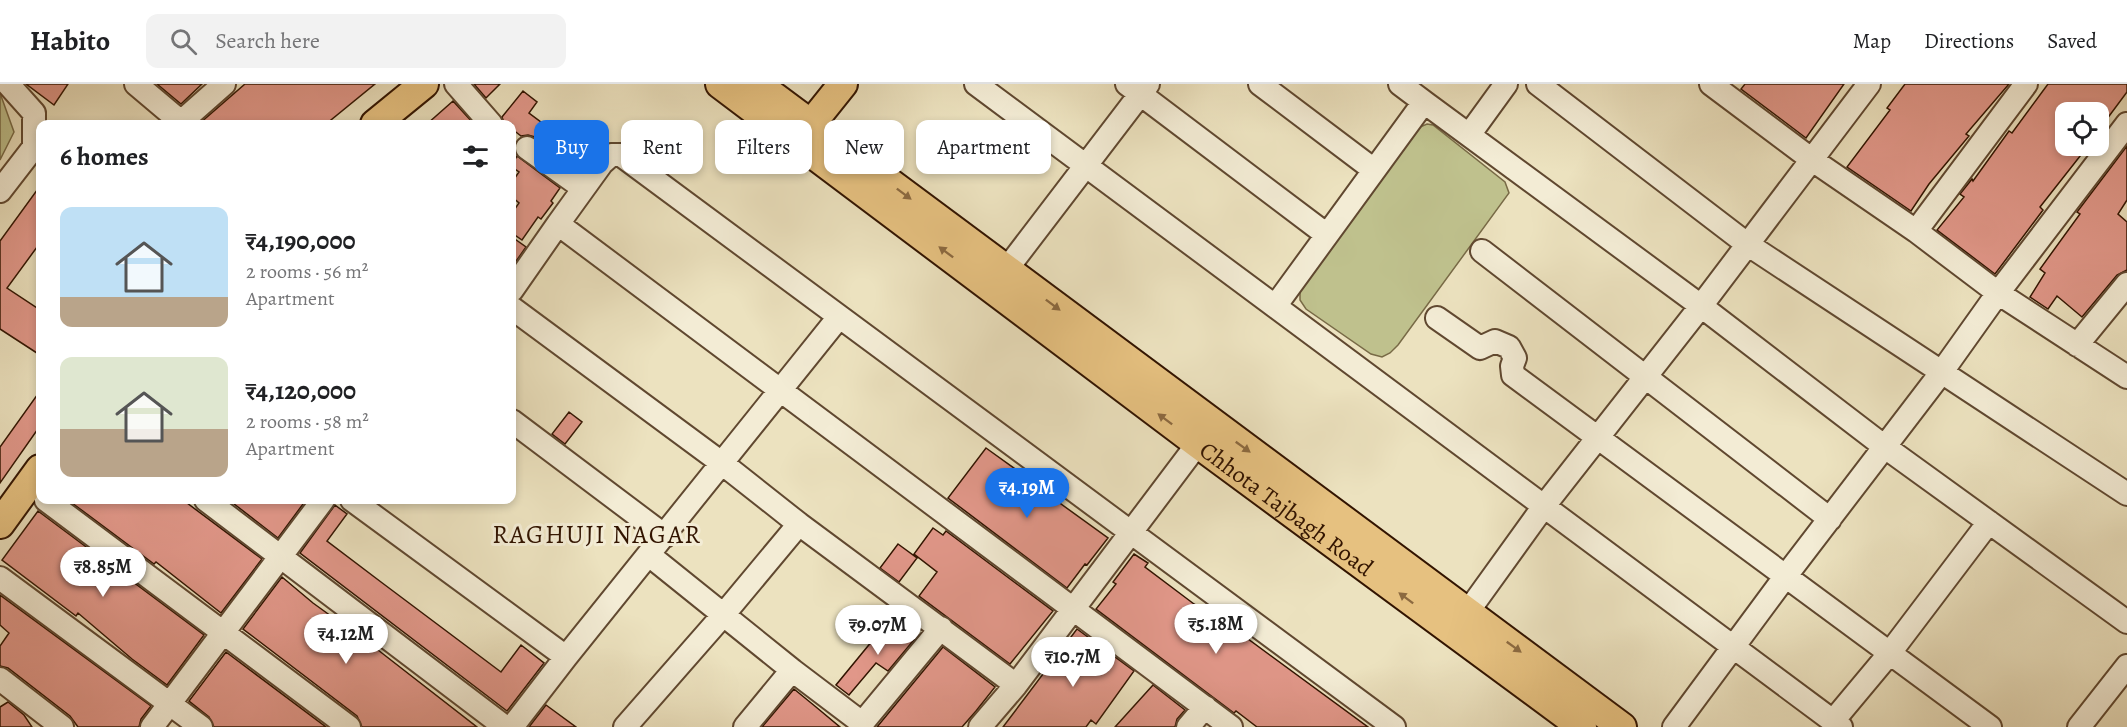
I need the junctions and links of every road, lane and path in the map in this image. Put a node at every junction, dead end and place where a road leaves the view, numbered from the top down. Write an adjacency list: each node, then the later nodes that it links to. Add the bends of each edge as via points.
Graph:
1 (8, 84): 34 (street, via 34,113 34,147)
2 (136, 84): 19 (street)
3 (224, 84): 20 (street)
4 (424, 84): 21 (main road)
5 (456, 84): 22 (street)
6 (720, 84): 23 (main road)
7 (757, 84): 24 (main road)
8 (843, 84): 25 (main road)
9 (976, 84): 31 (street)
10 (1260, 84): 32 (street)
11 (1400, 84): 18 (street)
12 (1506, 84): 27 (street)
13 (1538, 84): 38 (street)
14 (1869, 84): 30 (street)
15 (2026, 84): 36 (street)
16 (1139, 87): 31 (street); 37 (street)
17 (1721, 87): 30 (street)
18 (1424, 102): 27 (street); 32 (street)
19 (179, 120)
20 (183, 120)
21 (380, 120)
22 (488, 120)
23 (782, 120)
24 (792, 120)
25 (812, 123)
26 (2127, 124): 43 (street)
27 (1469, 135): 45 (street)
28 (812, 139): 40 (main road, Chhota Tajbagh Road)
29 (518, 143): 33 (street)
30 (1811, 159): 36 (street); 38 (street)
31 (1087, 165): 40 (street); 44 (street)
32 (1374, 170): 37 (street)
33 (584, 188): 35 (street); 47 (street, via 610,155 621,155)
34 (0, 191)
35 (558, 224): 41 (street); 53 (street)
36 (1916, 231): 43 (street)
37 (1327, 236): 44 (street)
38 (1747, 244): 45 (street); 50 (street)
39 (1482, 251): 51 (street)
40 (999, 279): 55 (main road, Chhota Tajbagh Road)
41 (516, 284)
42 (2127, 284): 49 (street)
43 (1998, 294): 49 (street); 50 (street)
44 (1276, 305): 65 (street)
45 (1701, 306): 51 (street); 57 (street)
46 (516, 311): 58 (street)
47 (839, 317): 53 (street); 70 (street)
48 (1437, 318): 56 (street, via 1480,348 1496,341 1509,346 1515,358 1513,375)
49 (2077, 345): 52 (street)
50 (1941, 374): 57 (street); 60 (street)
51 (1645, 376): 56 (street); 66 (street)
52 (2127, 377)
53 (781, 391): 58 (street); 76 (street)
54 (516, 424): 71 (street)
55 (1205, 434): 70 (street); 78 (main road, Chhota Tajbagh Road)
56 (1596, 438): 65 (street); 74 (street)
57 (1886, 447): 66 (street); 67 (street)
58 (723, 464): 69 (street); 71 (street)
59 (36, 490): 68 (main road)
60 (2127, 494)
61 (60, 504): 81 (street)
62 (211, 504): 73 (street)
63 (320, 504): 73 (street)
64 (357, 504): 84 (street)
65 (1544, 506): 78 (street); 82 (street)
66 (1830, 519): 74 (street)
67 (1989, 522): 79 (street); 83 (street)
68 (0, 524)
69 (799, 524): 77 (street); 80 (street)
70 (1132, 534): 76 (street); 104 (street)
71 (665, 536): 72 (street)
72 (649, 555): 77 (street); 84 (street)
73 (281, 556): 81 (street); 97 (street)
74 (1785, 577): 82 (street); 83 (street)
75 (0, 578): 89 (street)
76 (1074, 608): 88 (street); 90 (street)
77 (724, 614): 86 (street); 99 (street)
78 (1460, 622): 105 (main road, Chhota Tajbagh Road); 106 (main road, one-way to 106)
79 (2127, 622)
80 (941, 628): 88 (street); 92 (street)
81 (223, 634): 89 (street); 96 (street)
82 (1733, 647): 91 (street); 107 (street)
83 (1889, 654): 91 (street); 108 (street)
84 (566, 657): 98 (street)
85 (2127, 666): 109 (street)
86 (792, 670): 92 (street); 100 (street)
87 (0, 679): 93 (street)
88 (1016, 685): 101 (street)
89 (170, 704): 94 (street); 95 (street)
90 (1205, 707): 102 (street); 103 (street)
91 (1837, 724)
92 (861, 725)
93 (62, 727)
94 (153, 727)
95 (201, 727)
96 (349, 727)
97 (506, 727)
98 (512, 727)
99 (625, 727)
100 (745, 727)
101 (980, 727)
102 (1188, 727)
103 (1231, 727)
104 (1394, 727)
105 (1582, 727)
106 (1622, 727)
107 (1674, 727)
108 (1990, 727)
109 (2079, 727)

